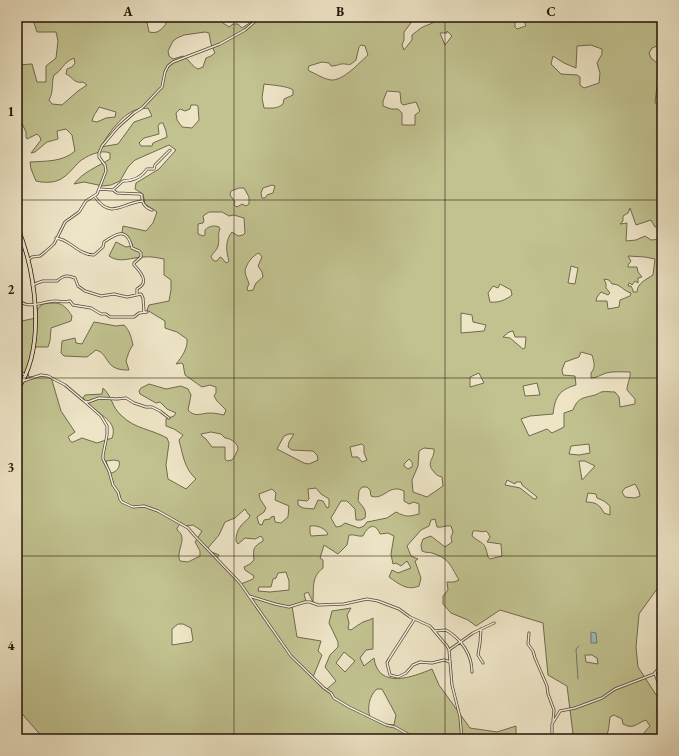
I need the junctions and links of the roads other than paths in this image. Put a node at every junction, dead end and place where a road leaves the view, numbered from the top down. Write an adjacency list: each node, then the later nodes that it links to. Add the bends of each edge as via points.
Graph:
1 (27, 17): 3 (street)
2 (260, 17): 5 (street, via 245,30 220,44 168,66 159,90 118,127 102,146 99,157 106,171)
3 (17, 26)
4 (170, 150): 6 (street, via 154,169 147,169 140,177 129,182 123,181)
5 (99, 189): 6 (street); 7 (street)
6 (113, 190): 8 (street, via 117,193 140,194)
7 (95, 197): 8 (street, via 104,207 115,209); 11 (street, via 86,201 79,212 65,222)
8 (142, 201): 9 (street, via 147,209)
9 (152, 210)
10 (17, 226): 13 (main road)
11 (56, 238): 14 (street, via 54,244 40,256); 17 (street, via 62,239 80,252 94,255 103,247 104,242 116,234 124,235 132,248 141,254 134,263 143,282 137,289)
12 (17, 245): 13 (street)
13 (24, 247): 14 (main road)
14 (28, 260): 16 (main road)
15 (17, 279): 18 (street)
16 (32, 285): 17 (street, via 43,281 57,281 62,276 69,276 75,278 78,286 85,291 101,296); 19 (main road)
17 (137, 294): 20 (street, via 143,295)
18 (17, 297): 19 (street, via 22,303)
19 (34, 305): 20 (street, via 50,301 70,301 73,305 92,308 110,317 134,317); 23 (main road, via 34,338)
20 (144, 312): 21 (street)
21 (147, 312)
22 (17, 375): 23 (street)
23 (25, 375): 24 (main road)
24 (23, 381): 25 (main road); 26 (street, via 41,375 48,376 65,385)
25 (17, 390)
26 (84, 401): 27 (street, via 126,398 134,403 152,407); 28 (street, via 101,416 107,426 103,460 122,502 158,511 188,528 240,583)
27 (169, 418)
28 (248, 595): 29 (street, via 289,607 305,602 318,605 367,599 399,609); 43 (street, via 292,656 334,698)
29 (414, 619): 32 (street, via 430,626); 36 (street, via 389,658 387,663 390,675 398,677 420,662)
30 (494, 622): 31 (street)
31 (481, 629): 34 (street); 37 (street, via 478,654)
32 (434, 631): 34 (street, via 446,630); 35 (street)
33 (529, 633): 42 (street, via 528,644 552,702)
34 (460, 642): 35 (street); 39 (street, via 472,663)
35 (449, 650): 36 (street)
36 (450, 662): 44 (street)
37 (483, 663)
38 (662, 664): 40 (street)
39 (472, 672)
40 (655, 673): 41 (street); 42 (street, via 615,689 602,698 560,711)
41 (662, 694)
42 (553, 722): 45 (street)
43 (416, 739)
44 (462, 739)
45 (552, 739)

